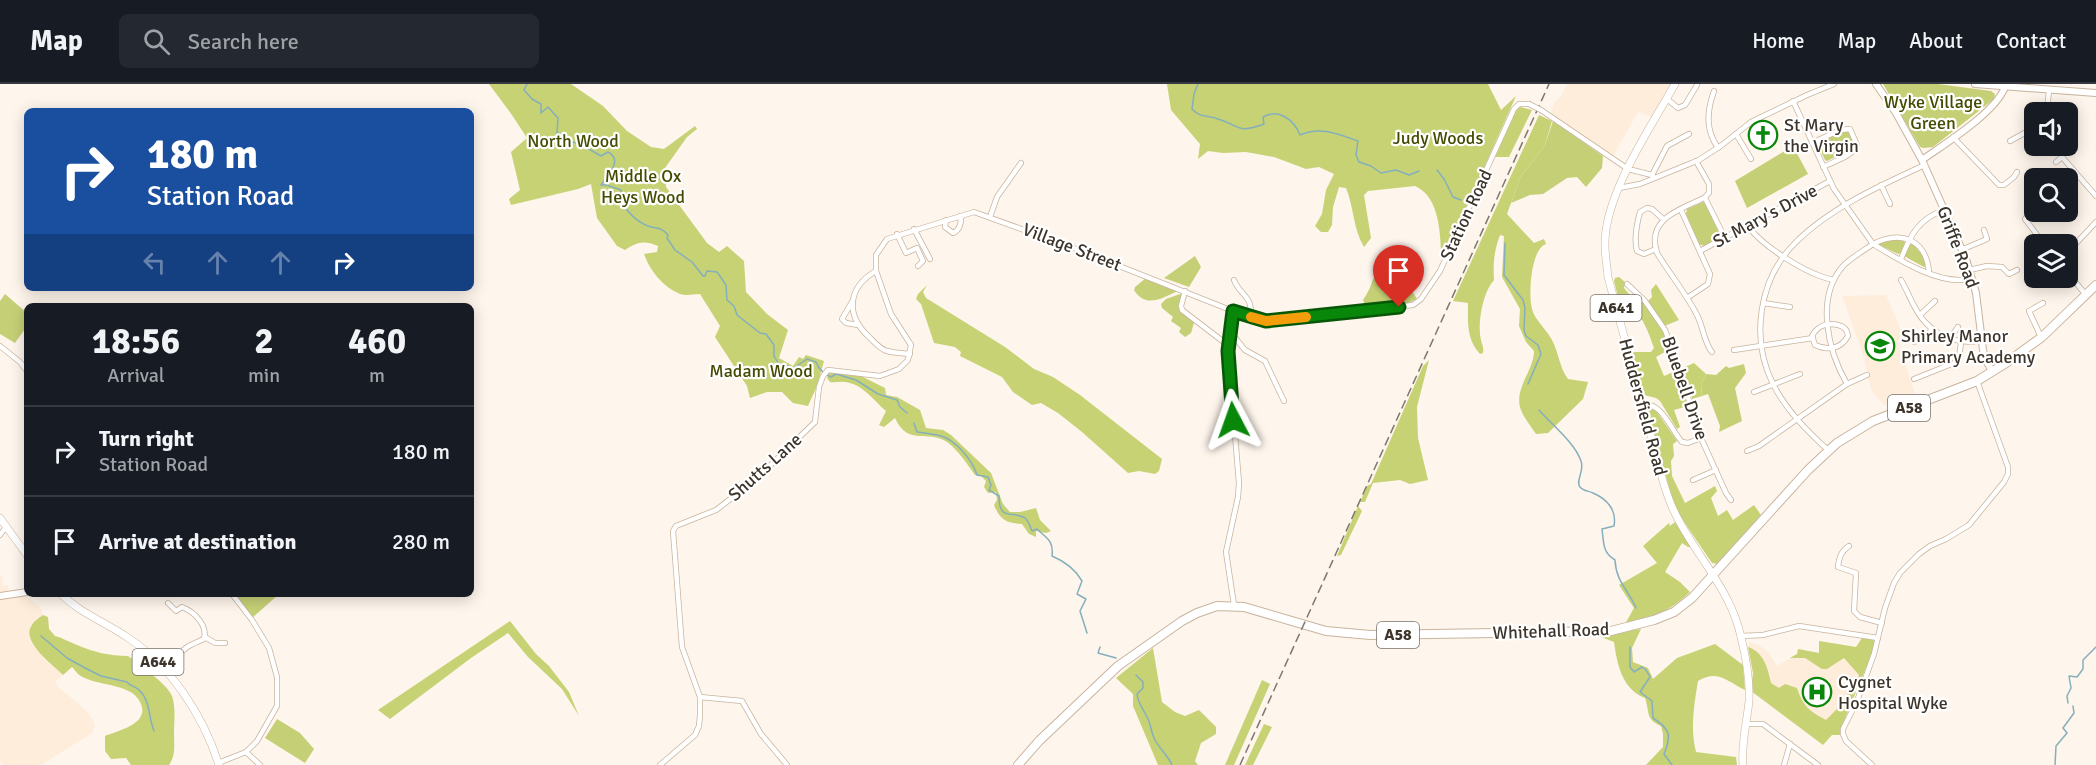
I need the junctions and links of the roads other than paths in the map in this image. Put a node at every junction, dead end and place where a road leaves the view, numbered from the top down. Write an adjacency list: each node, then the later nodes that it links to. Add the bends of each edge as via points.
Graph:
1 (1675, 84): 11 (main road, Huddersfield Road / A641)
2 (1834, 84): 12 (street)
3 (1876, 84): 23 (street, Griffe Road)
4 (1975, 84): 7 (street)
5 (2093, 84): 10 (street)
6 (1697, 86): 11 (street, via 1685,105 1678,108)
7 (2008, 86): 8 (street); 17 (street, via 1989,109)
8 (2049, 90): 10 (street); 13 (street)
9 (1714, 91): 20 (street, via 1708,121)
10 (2094, 93)
11 (1667, 99): 27 (main road, Huddersfield Road / A641)
12 (1793, 101): 16 (street); 19 (street)
13 (2048, 102)
14 (2024, 133): 18 (street)
15 (1689, 134): 29 (street, via 1667,146)
16 (1736, 134): 20 (street); 21 (street)
17 (1953, 137): 23 (street); 28 (street, via 1999,185)
18 (2010, 141)
19 (1812, 143): 26 (street); 26 (street, via 1850,129 1856,148)
20 (1718, 148): 22 (street)
21 (1751, 159)
22 (1696, 161): 29 (street); 34 (street, via 1710,188)
23 (1923, 162): 31 (street); 38 (street, Griffe Road)
24 (2056, 162): 33 (street, via 2062,157)
25 (1021, 163): 40 (street, via 997,197)
26 (1823, 167): 30 (street)
27 (1628, 169): 29 (street, Station Road); 32 (main road, Huddersfield Road / A641); 82 (street, Station Road, bridge, via 1541,110 1519,104 1440,271 1413,306 1266,321)
28 (2017, 172)
29 (1653, 176): 32 (street)
30 (1830, 181): 36 (street); 45 (street, St Mary's Drive)
31 (1881, 184): 35 (street); 36 (street)
32 (1619, 189): 111 (main road, Huddersfield Road / A641, via 1610,210 1605,243 1608,277)
33 (2096, 196)
34 (1705, 198): 37 (street); 50 (street)
35 (1890, 204)
36 (1846, 206): 53 (street); 58 (street, via 1808,232)
37 (1681, 210): 41 (street); 55 (street)
38 (1944, 210): 51 (street, via 1924,219); 56 (street, Griffe Road)
39 (960, 216): 40 (street, Village Street, via 974,212); 42 (street, Village Street); 42 (street, via 959,228 953,233 945,227)
40 (990, 217): 72 (street, Village Street)
41 (1663, 219): 54 (street, via 1656,232); 54 (street, via 1652,209 1640,212 1637,251 1644,254)
42 (946, 220): 46 (street, Village Street)
43 (2027, 222): 49 (street)
44 (2096, 222): 52 (street)
45 (1748, 226): 50 (street, St Mary's Drive); 58 (street, via 1762,242)
46 (914, 229): 48 (street, Village Street); 57 (street, via 929,260)
47 (1984, 230): 56 (street, via 1987,239)
48 (897, 234): 60 (street, via 906,253 917,248 923,261); 63 (street, via 887,238 879,249)
49 (2036, 234)
50 (1725, 238): 55 (street, St Mary's Drive)
51 (1909, 238): 53 (street); 59 (street); 64 (street, via 1926,257)
52 (2078, 241)
53 (1873, 244): 59 (street); 67 (street, via 1843,267)
54 (1656, 249): 74 (street)
55 (1700, 250): 74 (street, via 1710,279 1704,288)
56 (1961, 250): 61 (street, Griffe Road)
57 (936, 253)
58 (1783, 256): 67 (street); 77 (street)
59 (1901, 259): 64 (street)
60 (918, 266)
61 (1969, 270): 62 (street, via 2002,267 2009,274); 65 (street, Griffe Road)
62 (2017, 270)
63 (876, 271): 76 (street, via 857,288); 100 (street, via 891,314 909,340)
64 (1929, 272): 65 (street, via 1946,279)
65 (1972, 278): 91 (street, Griffe Road)
66 (1234, 280): 82 (street, via 1249,299)
67 (1834, 280): 83 (street, via 1827,304)
68 (1901, 280): 81 (street)
69 (1627, 284): 113 (street, Bluebell Drive, via 1646,301 1665,330)
70 (2078, 285): 73 (street)
71 (2096, 285): 73 (highway, Whitehall Road / A58)
72 (1185, 291): 80 (street, Village Street); 95 (street, via 1182,310)
73 (2086, 295): 89 (highway, Whitehall Road / A58)
74 (1687, 298): 99 (street)
75 (1935, 301): 81 (street)
76 (852, 302): 84 (street); 84 (street, via 842,319)
77 (1762, 303): 79 (street); 96 (street)
78 (2043, 303): 89 (street, via 2029,311)
79 (1790, 307)
80 (1233, 311): 82 (street, Station Road); 87 (street)
81 (1920, 315): 86 (street)
82 (1250, 317)
83 (1828, 324): 90 (street, via 1816,329); 97 (street); 97 (street, via 1843,326 1848,336 1844,343)
84 (858, 325): 100 (street, via 883,349)
85 (1958, 327): 88 (street)
86 (1932, 328): 88 (street); 92 (street, via 1927,337)
87 (1231, 338): 95 (street); 110 (street, via 1265,361)
88 (1950, 338): 93 (street)
89 (2041, 338): 102 (highway, Whitehall Road / A58)
90 (1813, 339): 96 (street); 97 (street, via 1815,345)
91 (1982, 340): 93 (street); 102 (street, Griffe Road)
92 (1914, 342)
93 (1961, 343): 105 (street, via 1954,363)
94 (0, 346): 101 (street)
95 (1229, 346): 130 (street, via 1239,483 1226,552)
96 (1762, 346): 98 (street); 107 (street)
97 (1832, 348): 108 (street)
98 (1734, 350)
99 (1712, 352)
100 (910, 354): 137 (street, Shutts Lane, via 899,369 880,376 826,372 819,387 815,422 754,481 716,510 676,526 673,531 682,647)
101 (24, 367)
102 (1992, 371): 106 (highway, Whitehall Road / A58)
103 (1800, 374): 107 (street)
104 (1867, 375): 108 (street)
105 (1914, 379)
106 (1977, 381): 114 (highway, Whitehall Road / A58, via 1873,421); 131 (street, via 2008,474 1969,525 1930,546 1900,573 1887,600)
107 (1773, 383): 109 (street); 112 (street)
108 (1847, 384): 112 (street)
109 (1754, 392)
110 (1284, 400)
111 (1642, 405): 113 (street, via 1656,406 1682,442); 124 (main road, Huddersfield Road / A641, via 1674,511)
112 (1797, 419): 114 (street); 115 (street)
113 (1701, 438): 116 (street, Bluebell Drive)
114 (1828, 450): 124 (highway, Whitehall Road / A58)
115 (1747, 451)
116 (1716, 470): 117 (street); 118 (street, Bluebell Drive)
117 (1693, 480)
118 (1731, 500)
119 (0, 518): 120 (main road)
120 (6, 527): 121 (street); 123 (main road)
121 (0, 535)
122 (1849, 546): 131 (street, via 1839,557 1838,567 1856,573 1854,611 1860,617)
123 (24, 551)
124 (1714, 575): 130 (highway, Whitehall Road / A58, via 1674,612 1611,631 1358,635 1326,631); 132 (main road, Huddersfield Road / A641)
125 (24, 592): 126 (street)
126 (0, 596)
127 (66, 597): 141 (main road, A644, via 151,654 168,671 199,718)
128 (234, 597): 140 (street, via 267,643 277,677 275,712)
129 (168, 603): 133 (street, via 176,611 182,607 191,613 204,626)
130 (1234, 605): 145 (highway, Whitehall Road / A58, via 1197,613 1119,666)
131 (1882, 623): 134 (street)
132 (1741, 636): 134 (street, via 1799,627); 138 (main road, Huddersfield Road / A641, via 1749,692)
133 (205, 637): 135 (street, via 215,644); 136 (street, via 186,646)
134 (1878, 638): 149 (street, via 1843,734)
135 (225, 643)
136 (177, 660)
137 (700, 697): 143 (street, via 695,735); 144 (street, via 742,701 761,734)
138 (1746, 724): 139 (street, via 1763,724); 146 (main road, A641)
139 (1790, 744): 147 (street); 148 (street)
140 (246, 752): 141 (street); 142 (street)
141 (219, 764)
142 (260, 765)
143 (660, 765)
144 (787, 765)
145 (1018, 765)
146 (1743, 765)
147 (1785, 765)
148 (1818, 765)
149 (1872, 765)

